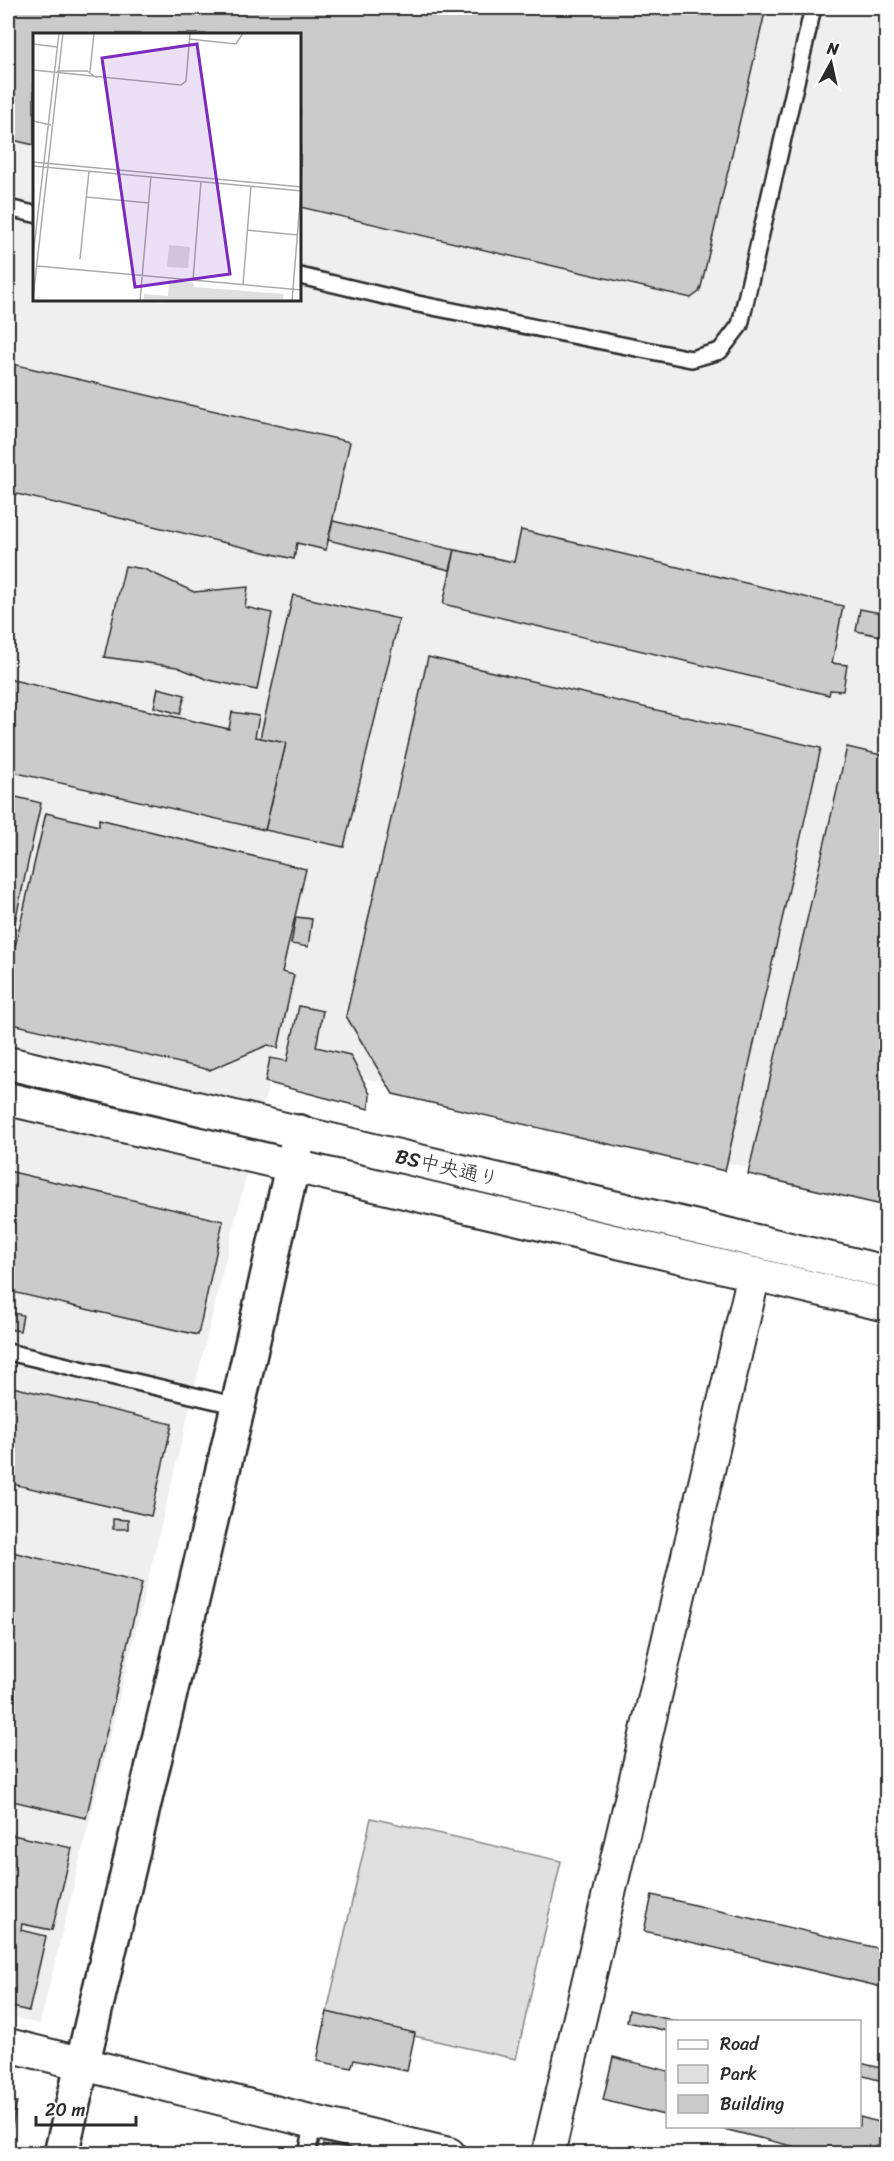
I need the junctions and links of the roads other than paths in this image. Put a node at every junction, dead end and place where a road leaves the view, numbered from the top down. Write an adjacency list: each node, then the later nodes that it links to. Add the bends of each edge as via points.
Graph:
1 (813, 8): 4 (lane, via 740,325 720,351 691,359)
2 (8, 208): 3 (lane)
3 (33, 214)
4 (302, 276)
5 (8, 1063): 7 (street, BS中央通り)
6 (8, 1100): 8 (street, BS中央通り)
7 (300, 1132): 8 (street); 9 (street, BS中央通り)
8 (293, 1167): 10 (street, BS中央通り); 13 (street)
9 (886, 1272)
10 (754, 1274): 11 (street, BS中央通り); 20 (street)
11 (886, 1305)
12 (8, 1352): 13 (lane)
13 (238, 1406): 15 (street)
14 (8, 2045): 15 (street)
15 (82, 2062): 16 (street); 17 (street)
16 (314, 2122): 18 (lane); 19 (street)
17 (61, 2154)
18 (307, 2154)
19 (449, 2154)
20 (548, 2154)

